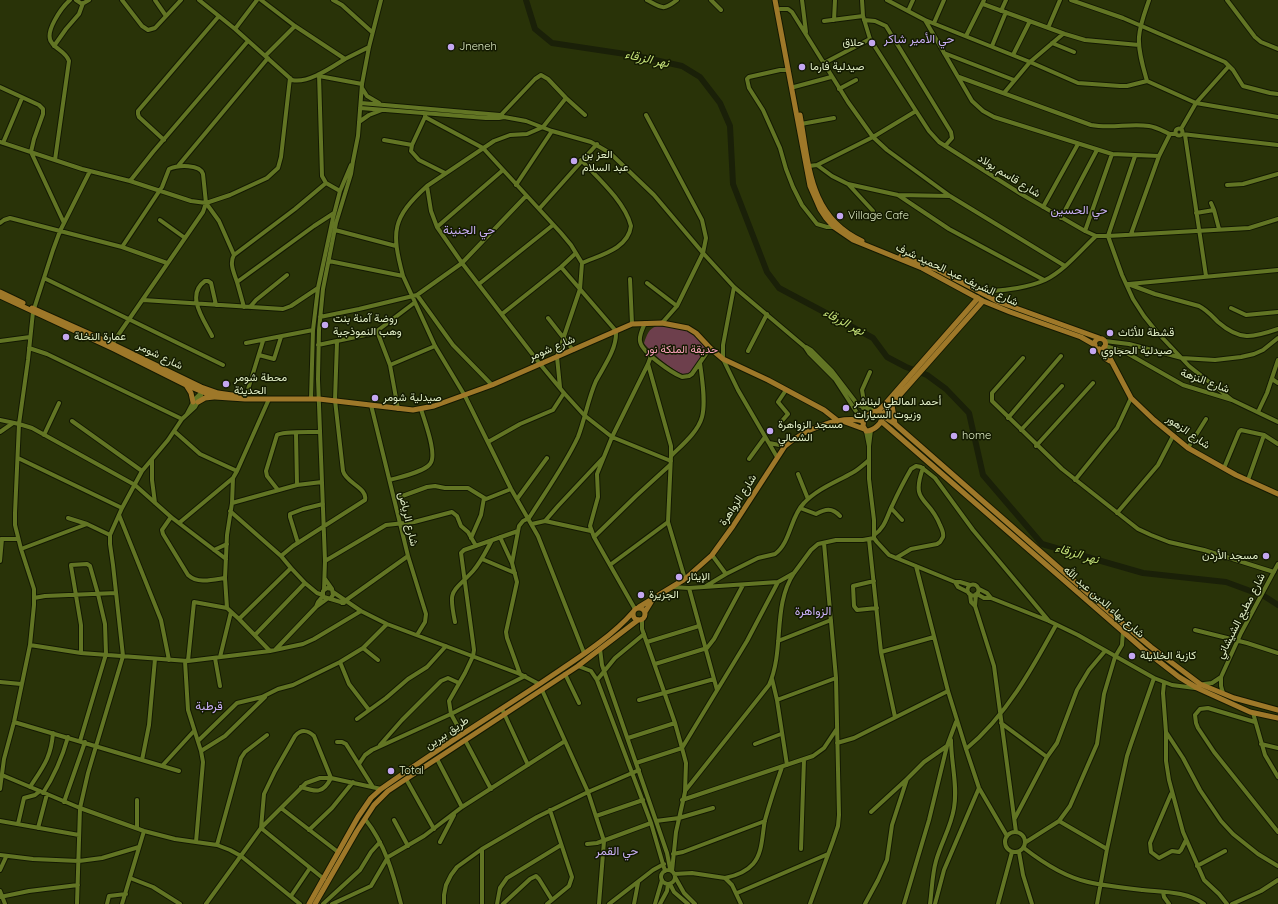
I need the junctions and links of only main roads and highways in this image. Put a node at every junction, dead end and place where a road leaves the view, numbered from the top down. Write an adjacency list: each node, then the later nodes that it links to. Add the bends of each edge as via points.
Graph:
1 (775, 0): 3 (main road, شارع الشريف عبد الحميد شرف, via 810,186 820,209 834,228 853,240)
2 (778, 0): 3 (main road, شارع الشريف عبد الحميد شرف, via 809,166 825,211 839,227 862,240)
3 (936, 272): 5 (main road, شارع الشريف عبد الحميد شرف); 8 (main road, شارع الشريف عبد الحميد شرف)
4 (0, 292): 10 (main road, شارع شومر)
5 (971, 294): 7 (main road, شارع الشريف عبد الحميد شرف); 9 (main road)
6 (0, 296): 10 (main road, شارع شومر)
7 (980, 299): 8 (main road); 9 (main road); 11 (main road); 13 (main road, شارع الشريف عبد الحميد شرف, via 1081,337)
8 (999, 302): 12 (main road, شارع الشريف عبد الحميد شرف)
9 (974, 303): 11 (main road)
10 (33, 310): 15 (main road, شارع شومر); 17 (main road, شارع شومر, via 112,344)
11 (946, 338): 16 (main road)
12 (1099, 338): 13 (main road); 14 (main road, شارع الشريف عبد الحميد شرف, via 1102,338)
13 (1094, 345): 14 (main road, شارع الشريف عبد الحميد شرف)
14 (1103, 346): 28 (main road, شارع الزهور, via 1131,398 1173,436 1188,448 1224,468)
15 (186, 385): 17 (main road, شارع شومر); 18 (main road, via 196,402)
16 (904, 387): 20 (main road); 21 (main road)
17 (201, 389): 18 (main road, شارع شومر); 19 (main road, شارع شومر)
18 (215, 396): 19 (main road, شارع شومر)
19 (247, 398): 24 (main road, شارع شومر, via 311,398 421,409 492,385 632,324 662,323 691,330 723,359 768,380)
20 (892, 405): 22 (main road); 26 (main road)
21 (877, 411): 22 (main road, شارع بهاء الدين عبد الله); 23 (main road)
22 (883, 415): 25 (main road); 26 (main road, شارع بهاء الدين عبد الله)
23 (864, 420): 24 (main road, شارع الزواهرة); 27 (main road)
24 (840, 421): 27 (main road); 29 (main road, شارع الزواهرة, via 813,429 785,446 712,555 685,579)
25 (881, 421): 27 (main road); 32 (main road, شارع بهاء الدين عبد الله, via 983,511)
26 (895, 424): 32 (main road, شارع بهاء الدين عبد الله)
27 (867, 430)
28 (1278, 493)
29 (653, 599): 30 (main road, شارع الزواهرة); 31 (main road, شارع الزواهرة)
30 (635, 610): 31 (main road, via 643,609); 33 (main road, via 634,617); 37 (main road, طريق بيرين, via 625,622 584,653 381,789 364,808)
31 (645, 612): 33 (main road, via 645,616)
32 (1113, 619): 34 (main road, شارع بهاء الدين عبد الله); 34 (main road, شارع بهاء الدين عبد الله, via 1143,649 1179,677)
33 (640, 620): 38 (main road, طريق بيرين, via 578,666 381,797 365,818)
34 (1199, 686): 35 (main road, شارع بهاء الدين عبد الله); 36 (main road, شارع بهاء الدين عبد الله, via 1253,713)
35 (1278, 710)
36 (1278, 718)
37 (308, 904)
38 (315, 904)

